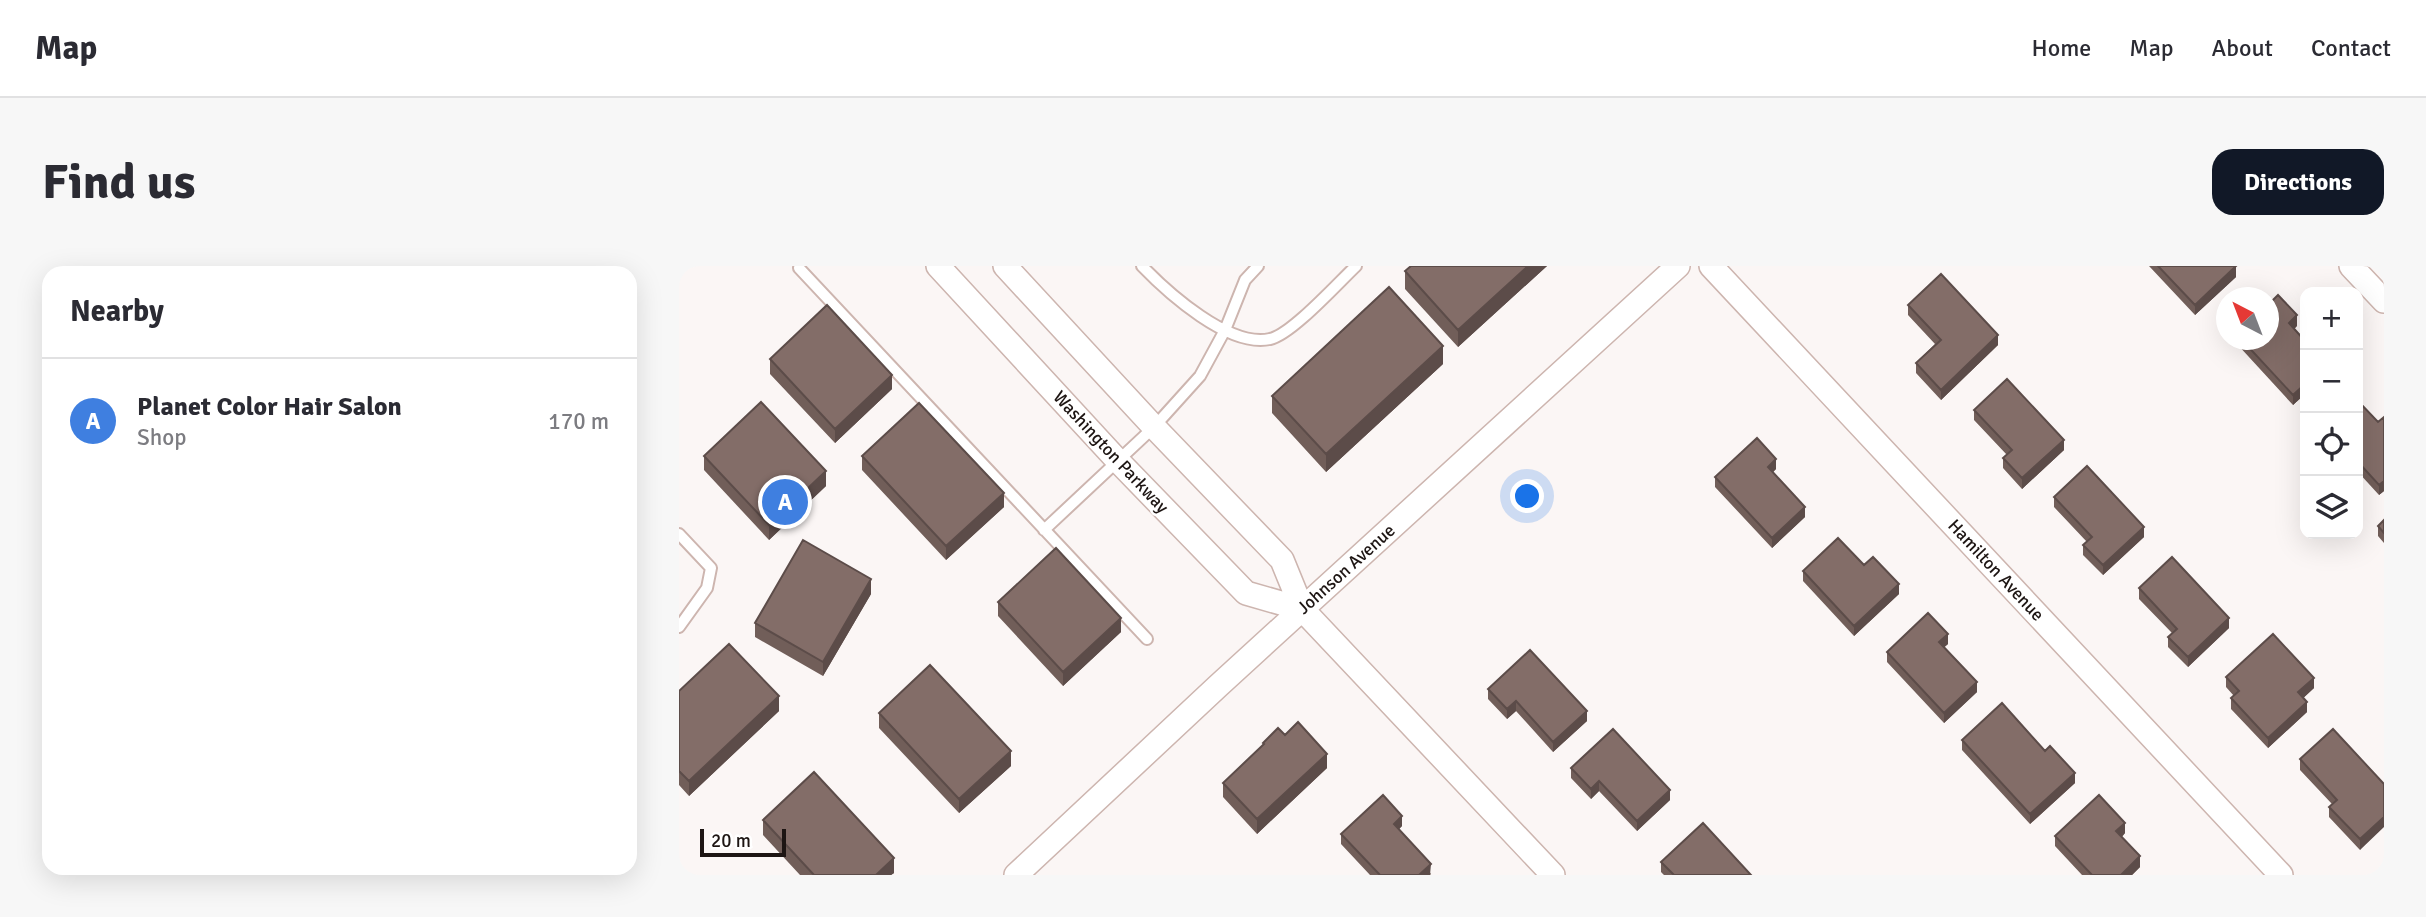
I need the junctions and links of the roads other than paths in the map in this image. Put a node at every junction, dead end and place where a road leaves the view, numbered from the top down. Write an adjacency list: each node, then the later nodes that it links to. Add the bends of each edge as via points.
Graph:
1 (938, 266): 13 (street, Washington Parkway)
2 (1005, 266): 12 (street)
3 (1258, 266): 11 (lane, via 1245,280)
4 (1356, 266): 11 (lane, via 1272,339 1256,340)
5 (1678, 266): 16 (street, Johnson Avenue)
6 (1711, 266): 21 (street, Hamilton Avenue)
7 (2351, 266): 10 (street)
8 (799, 268): 14 (lane)
9 (1150, 269): 11 (lane, via 1179,302)
10 (2384, 301)
11 (1225, 330): 12 (lane, via 1200,376)
12 (1154, 428): 13 (lane); 16 (street, via 1282,561)
13 (1118, 461): 14 (lane); 16 (street, Washington Parkway, via 1247,593)
14 (1044, 530): 18 (lane)
15 (679, 534): 17 (lane, via 711,568 707,588)
16 (1302, 609): 19 (street, Johnson Avenue); 20 (street)
17 (679, 627)
18 (1147, 639)
19 (1016, 875)
20 (1553, 875)
21 (2281, 875)

